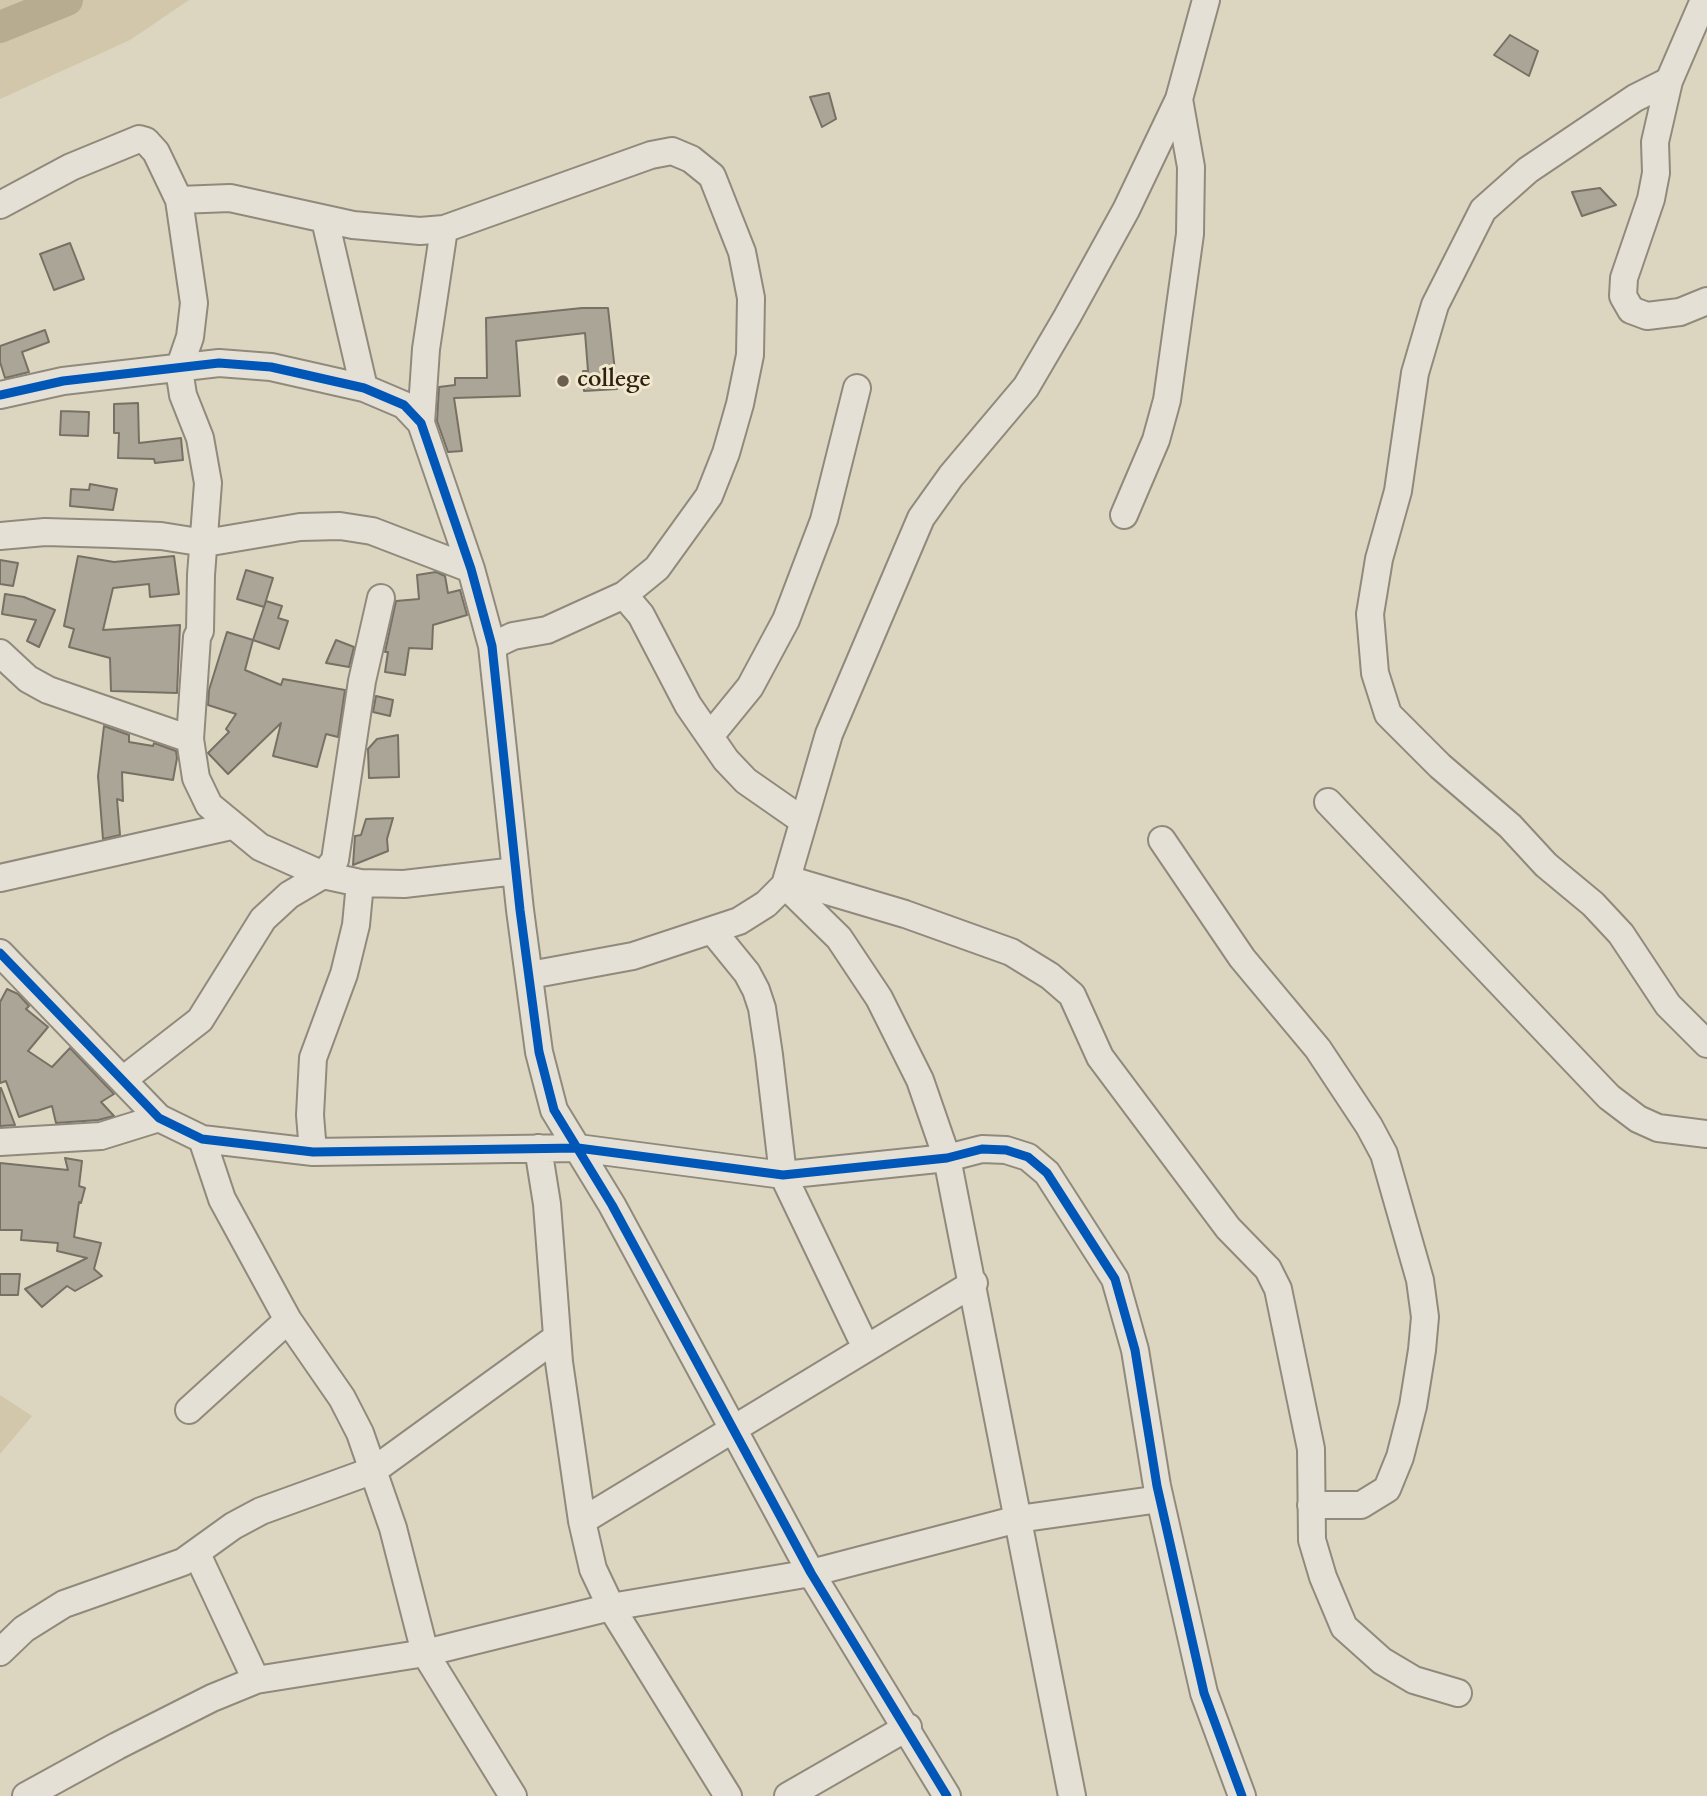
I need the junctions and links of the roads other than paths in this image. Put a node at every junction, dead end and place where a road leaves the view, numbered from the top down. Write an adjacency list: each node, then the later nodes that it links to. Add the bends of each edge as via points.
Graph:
1 (1206, 0): 4 (street)
2 (1704, 0): 3 (street)
3 (1670, 81): 9 (street, via 1656,142 1651,199 1624,278 1623,296 1631,310 1647,316 1680,312); 37 (street, via 1635,97 1528,170 1483,210 1435,305 1415,373 1398,491 1379,559 1370,625 1375,673 1388,714 1593,904 1620,934 1668,1005)
4 (1179, 99): 15 (street, via 1191,167 1188,248 1167,400 1156,440); 26 (street, via 1126,210 1026,387 921,518 829,734)
5 (179, 200): 6 (street, via 156,152 139,139 71,167); 7 (street, via 230,198); 10 (street, via 194,303 190,337)
6 (0, 205)
7 (325, 220): 8 (street, via 419,231); 11 (street)
8 (444, 229): 14 (street, via 426,349); 19 (street, via 650,155 672,151 712,176 742,252 751,298 748,367 726,453 709,496 657,568)
9 (1707, 301)
10 (179, 369): 11 (street, via 219,363 271,367); 13 (street, via 63,381); 17 (street, via 208,483)
11 (364, 388): 14 (street, via 404,405)
12 (857, 388): 23 (street, via 824,520 786,621 750,687)
13 (0, 395)
14 (421, 423): 18 (street)
15 (1124, 515)
16 (0, 536): 17 (street, via 113,534)
17 (205, 544): 18 (street, via 300,527 340,526 372,531); 24 (street)
18 (471, 569): 21 (street)
19 (624, 595): 21 (street, via 547,630 513,636); 23 (street, via 641,615 688,705)
20 (381, 597): 30 (street, via 362,681 340,840 335,860)
21 (492, 646): 29 (street)
22 (0, 653): 24 (street, via 48,690)
23 (710, 736): 26 (street, via 746,781)
24 (190, 739): 27 (street, via 196,778 209,805)
25 (1328, 802): 40 (street, via 1609,1097 1658,1128)
26 (802, 820): 32 (street)
27 (231, 826): 30 (street, via 260,847); 31 (street)
28 (1162, 840): 56 (street, via 1242,958 1318,1049 1369,1126 1384,1154 1420,1280 1425,1317 1422,1350 1407,1432 1387,1489 1362,1505)
29 (516, 872): 33 (street, via 404,884); 36 (street)
30 (323, 876): 33 (street); 38 (street, via 289,895 263,919 200,1020)
31 (0, 878)
32 (786, 882): 34 (street, via 766,904 739,921); 46 (street, via 839,937 879,998 920,1080); 56 (street, via 905,914 1011,952 1072,995 1100,1057 1228,1228 1268,1269 1278,1289 1311,1449)
33 (360, 883): 45 (street, via 344,974 313,1058)
34 (712, 930): 36 (street, via 633,956); 47 (street, via 747,973 762,1008)
35 (0, 953): 38 (street)
36 (530, 975): 44 (street, via 545,1080 554,1110)
37 (1707, 1044)
38 (124, 1079): 39 (street)
39 (159, 1118): 41 (street); 42 (street, via 102,1136)
40 (1707, 1134)
41 (202, 1139): 45 (street); 49 (street, via 222,1199)
42 (0, 1142)
43 (538, 1148): 44 (street); 45 (street); 50 (street, via 547,1204)
44 (578, 1148): 47 (street); 53 (street)
45 (313, 1152)
46 (947, 1157): 47 (street); 48 (street); 55 (street, via 982,1149 1028,1157 1047,1173 1105,1260 1135,1350)
47 (783, 1175): 51 (street)
48 (974, 1283): 51 (street); 57 (street)
49 (288, 1320): 52 (street); 54 (street, via 342,1398)
50 (556, 1338): 54 (street); 58 (street)
51 (866, 1348): 53 (street)
52 (189, 1410)
53 (734, 1430): 58 (street); 60 (street)
54 (374, 1470): 59 (street, via 261,1511); 63 (street)
55 (1160, 1499): 57 (street); 73 (street, via 1204,1693)
56 (1311, 1505): 65 (street, via 1312,1539 1344,1627 1382,1661 1414,1680)
57 (1018, 1519): 60 (street); 72 (street)
58 (582, 1521): 61 (street, via 593,1569)
59 (197, 1554): 62 (street, via 64,1604 24,1629); 64 (street)
60 (811, 1573): 61 (street); 66 (street)
61 (611, 1608): 63 (street); 69 (street)
62 (0, 1652)
63 (425, 1653): 64 (street); 68 (street)
64 (256, 1681): 67 (street, via 212,1698)
65 (1458, 1693)
66 (908, 1727): 70 (street); 71 (street)
67 (26, 1796)
68 (513, 1796)
69 (728, 1796)
70 (788, 1796)
71 (947, 1796)
72 (1072, 1796)
73 (1242, 1796)

